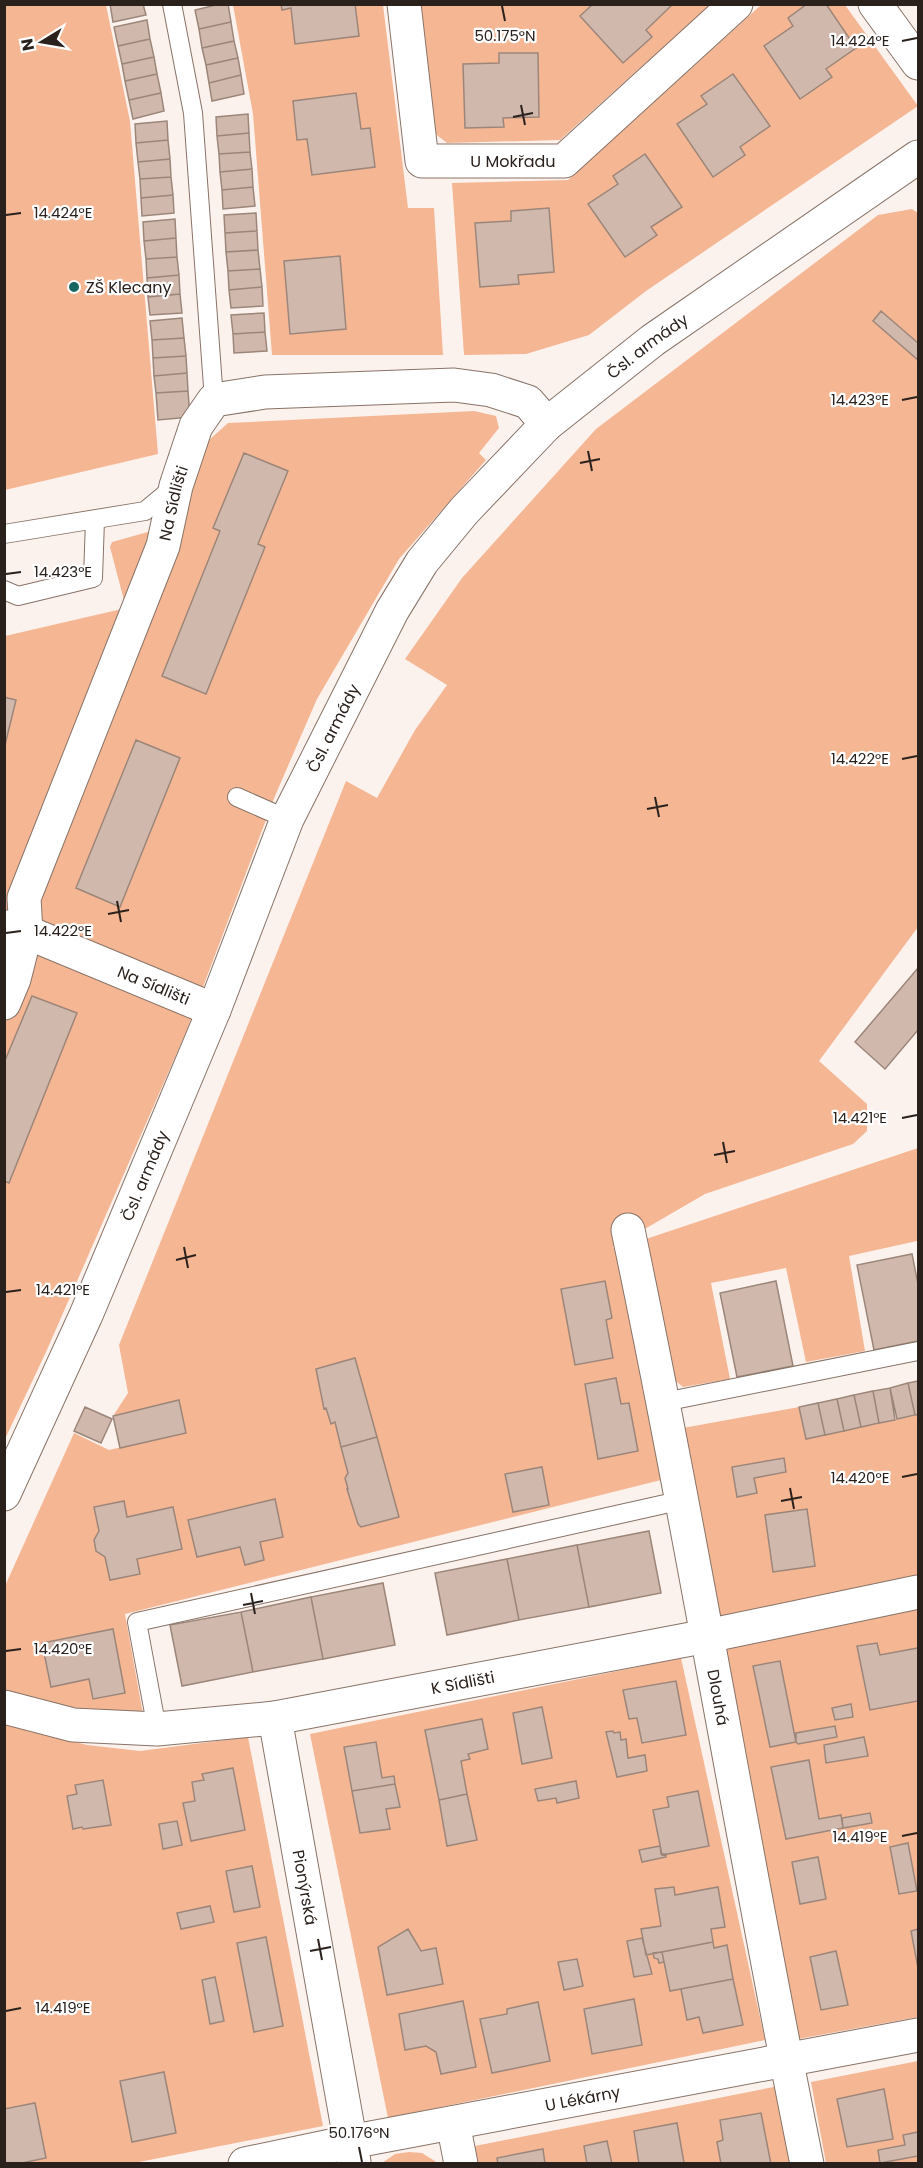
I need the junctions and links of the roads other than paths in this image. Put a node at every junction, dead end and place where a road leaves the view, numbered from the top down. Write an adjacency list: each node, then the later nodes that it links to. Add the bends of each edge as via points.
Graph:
1 (172, 4): 7 (lane, via 193,113)
2 (404, 4): 3 (street, U Mokřadu, via 422,161 564,161)
3 (736, 4)
4 (875, 4): 5 (street)
5 (918, 63)
6 (918, 157): 8 (street, Čsl. armády, via 653,340)
7 (214, 400): 8 (street, via 265,392 454,385 491,390 528,402); 9 (street, Na Sídlišti, via 196,426)
8 (546, 424): 14 (street, Čsl. armády, via 422,562 392,611)
9 (176, 486): 10 (lane, via 145,511); 15 (street, Na Sídlišti, via 163,546 24,898)
10 (95, 520): 11 (lane); 12 (lane, via 93,578 18,596)
11 (4, 534)
12 (4, 590)
13 (237, 797): 14 (lane)
14 (287, 819): 17 (street, Čsl. armády)
15 (16, 929): 16 (street, Na Sídlišti, via 14,979); 17 (street, Na Sídlišti)
16 (4, 1003)
17 (214, 1010): 21 (street, Čsl. armády, via 86,1315)
18 (628, 1230): 20 (street, Dlouhá)
19 (918, 1351): 20 (lane)
20 (664, 1402): 22 (street, Dlouhá)
21 (4, 1494)
22 (683, 1500): 24 (street, Dlouhá); 27 (lane, via 137,1622)
23 (918, 1592): 24 (street, K Sídlišti)
24 (707, 1636): 26 (street, K Sídlišti); 29 (street, Dlouhá)
25 (4, 1707): 27 (street, K Sídlišti, via 73,1725)
26 (275, 1718): 27 (street, K Sídlišti); 31 (street, Pionýrská)
27 (157, 1729)
28 (918, 2035): 29 (street, U Lékárny)
29 (786, 2059): 30 (street, U Lékárny); 34 (street, Dlouhá)
30 (453, 2123): 31 (street, U Lékárny); 33 (street)
31 (352, 2152): 32 (street, U Lékárny)
32 (245, 2163)
33 (460, 2163)
34 (807, 2163)

